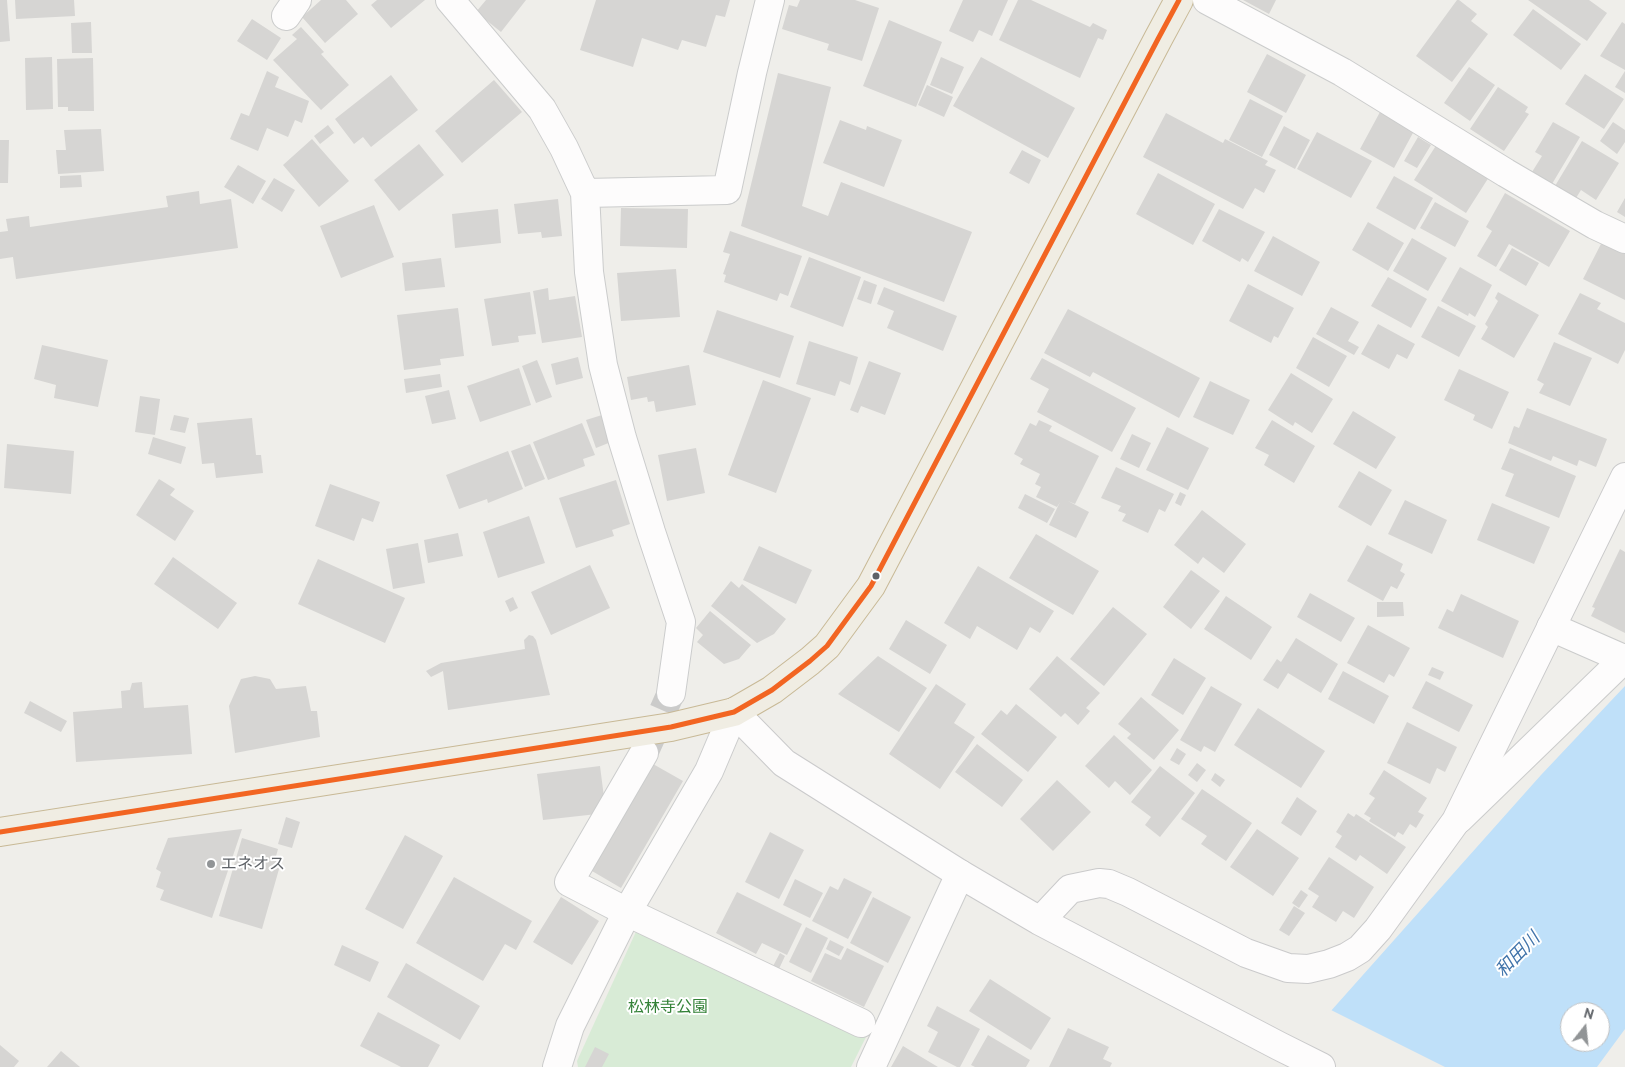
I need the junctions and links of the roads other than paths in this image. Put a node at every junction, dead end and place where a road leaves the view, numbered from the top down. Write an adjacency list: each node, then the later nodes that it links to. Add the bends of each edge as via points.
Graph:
1 (450, 0): 5 (street, via 542,109)
2 (770, 0): 5 (street, via 727,190)
3 (1180, 0): 11 (highway, via 871,586 827,646 810,662 772,690)
4 (1207, 0): 6 (street, via 1342,72 1506,173)
5 (585, 193): 10 (street, via 589,272 603,365 622,438 682,622)
6 (1625, 239)
7 (1625, 477): 8 (street)
8 (1551, 627): 9 (street); 13 (street)
9 (1625, 659): 13 (street)
10 (671, 694)
11 (734, 712): 14 (highway, via 671,727); 15 (street, via 784,763); 16 (street, via 709,772)
12 (644, 754): 16 (street, via 569,882)
13 (1456, 821): 17 (street, via 1378,929 1360,949 1329,964 1308,969 1288,968 1262,960 1109,884 1070,889)
14 (0, 832)
15 (960, 874): 17 (street); 20 (street)
16 (627, 912): 18 (street); 19 (street, via 570,1026)
17 (1040, 922): 21 (street)
18 (861, 1022)
19 (557, 1067)
20 (870, 1067)
21 (1321, 1067)

